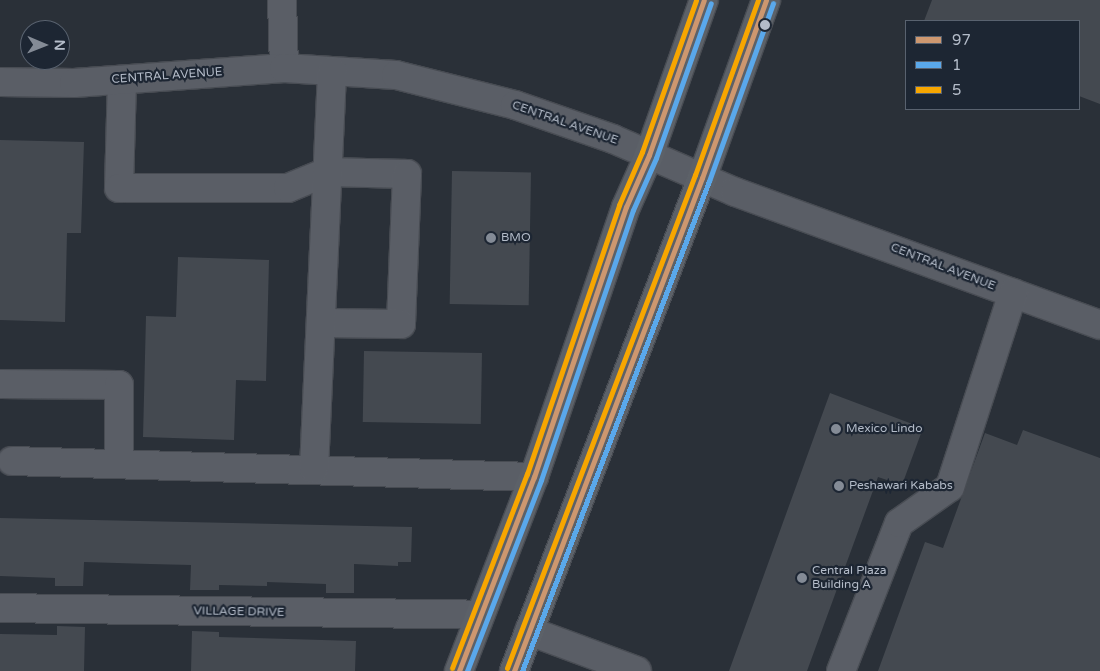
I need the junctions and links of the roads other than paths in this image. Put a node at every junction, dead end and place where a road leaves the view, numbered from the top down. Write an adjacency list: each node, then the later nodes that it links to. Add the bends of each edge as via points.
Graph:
1 (282, 0): 4 (street)
2 (704, 0): 8 (main road)
3 (766, 0): 10 (main road)
4 (284, 68): 5 (street, CENTRAL AVENUE); 6 (street, CENTRAL AVENUE)
5 (332, 71): 8 (street, CENTRAL AVENUE, via 396,75 515,105); 9 (street)
6 (122, 80): 7 (street, CENTRAL AVENUE); 9 (street, via 119,188 288,188)
7 (0, 82)
8 (649, 155): 10 (street, CENTRAL AVENUE); 18 (main road, via 626,208)
9 (327, 172): 12 (street); 12 (street, via 407,174 401,324)
10 (702, 178): 11 (street, CENTRAL AVENUE); 21 (main road)
11 (1013, 294): 13 (street, CENTRAL AVENUE); 25 (street, via 950,487 899,523)
12 (320, 323): 17 (street)
13 (1100, 325)
14 (0, 384): 16 (street, via 119,386)
15 (12, 461): 16 (street)
16 (119, 464): 17 (street)
17 (314, 470): 18 (street)
18 (534, 476): 20 (main road)
19 (0, 608): 20 (street, VILLAGE DRIVE)
20 (479, 615): 22 (main road)
21 (528, 631): 23 (main road); 24 (street)
22 (459, 671)
23 (514, 671)
24 (637, 671)
25 (841, 671)

